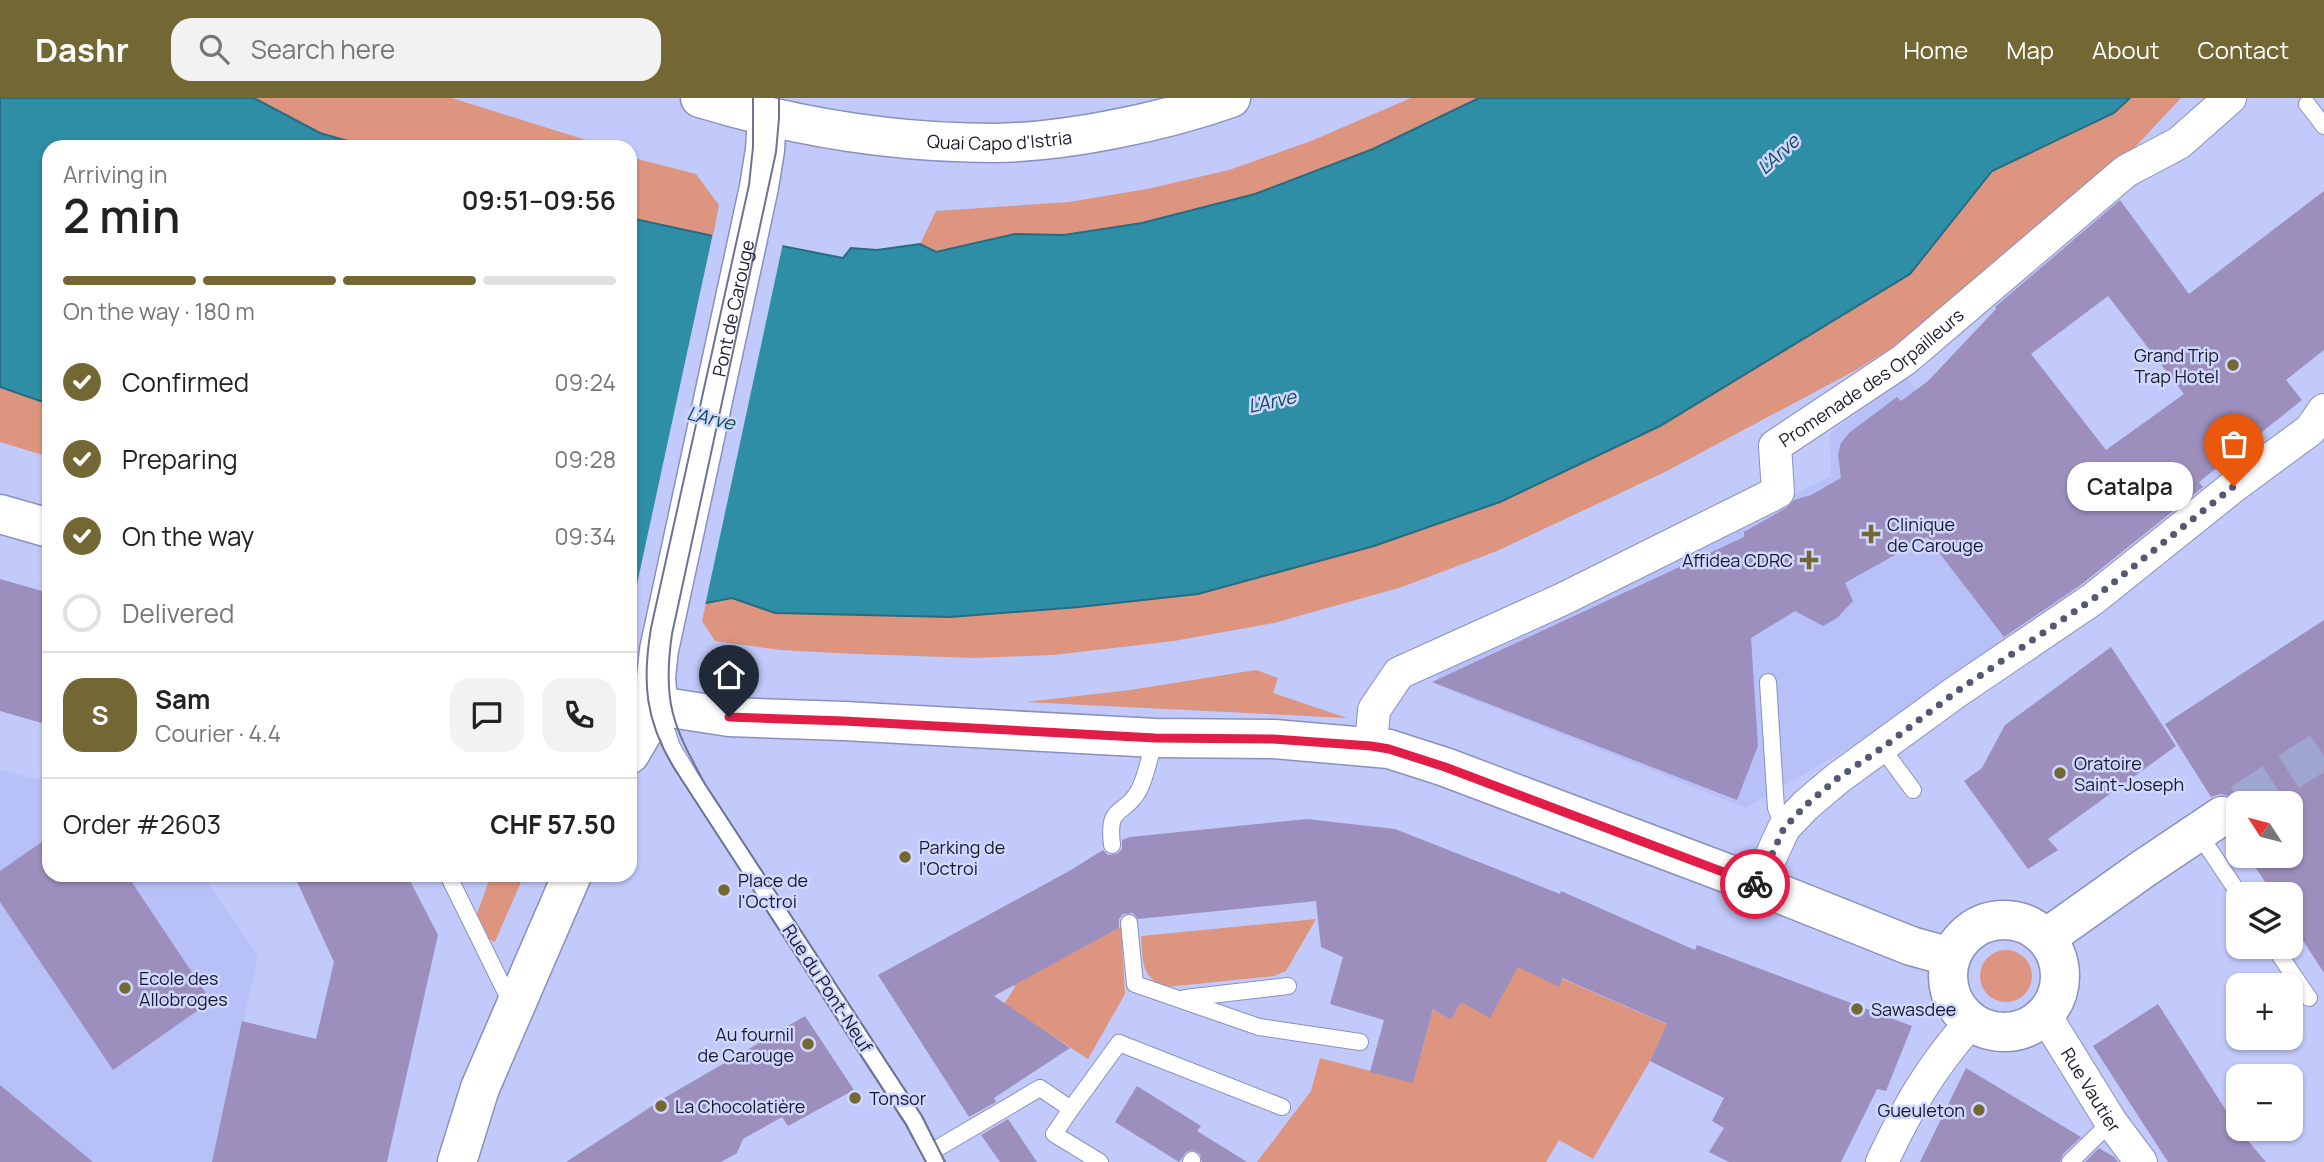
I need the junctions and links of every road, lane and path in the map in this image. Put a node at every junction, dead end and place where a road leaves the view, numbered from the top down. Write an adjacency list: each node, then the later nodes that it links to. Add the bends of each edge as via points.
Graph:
1 (700, 98): 5 (street, Quai Capo d'Istria)
2 (1231, 98): 5 (street, Quai Capo d'Istria, via 1126,126 997,143 840,130)
3 (2230, 98): 14 (street, Promenade des Orpailleurs, via 2179,143 2126,170 1904,360 1775,446 1778,492 1563,599 1399,673 1374,710)
4 (2307, 104): 6 (lane)
5 (773, 107): 11 (street, Pont de Carouge, via 656,677)
6 (2324, 125)
7 (2324, 410): 15 (street, via 2311,430 2093,599)
8 (0, 513): 9 (street)
9 (42, 526)
10 (1768, 682): 18 (lane, via 1776,808)
11 (644, 703): 12 (street); 13 (street, via 729,717); 38 (lane, Rue du Pont-Neuf, via 914,1120)
12 (637, 728)
13 (1155, 738): 14 (street); 19 (lane, via 1139,790 1115,813 1110,828)
14 (1371, 746): 23 (street, via 1445,767)
15 (1882, 748): 16 (lane); 18 (street, via 1838,778)
16 (1913, 790)
17 (2209, 824): 22 (lane); 25 (street)
18 (1784, 828): 23 (street)
19 (1112, 845)
20 (451, 882): 31 (lane)
21 (569, 882): 31 (street)
22 (2234, 882)
23 (1758, 885): 26 (street, via 1911,946)
24 (1129, 923): 30 (lane, via 1135,984)
25 (2046, 937): 26 (street, via 2027,924 1993,921 1962,937); 32 (street, via 2059,961 2061,977 2056,998)
26 (1951, 957): 33 (street, via 1947,982 1956,1006)
27 (2282, 959): 29 (lane)
28 (1288, 986): 30 (lane)
29 (2309, 998)
30 (1179, 999): 34 (lane, via 1259,1027)
31 (514, 1008): 39 (street, via 480,1088)
32 (2045, 1015): 33 (street, via 2020,1030 2004,1032); 37 (street, Rue Vautier)
33 (1971, 1022): 41 (street, via 1923,1082)
34 (1360, 1042)
35 (1282, 1107): 36 (lane, via 1119,1043)
36 (1071, 1109): 38 (lane, via 1040,1088); 40 (lane, via 1054,1134)
37 (2111, 1122): 42 (lane); 43 (street, Rue Vautier)
38 (933, 1157)
39 (457, 1162)
40 (1100, 1162)
41 (1881, 1162)
42 (2070, 1162)
43 (2141, 1162)

